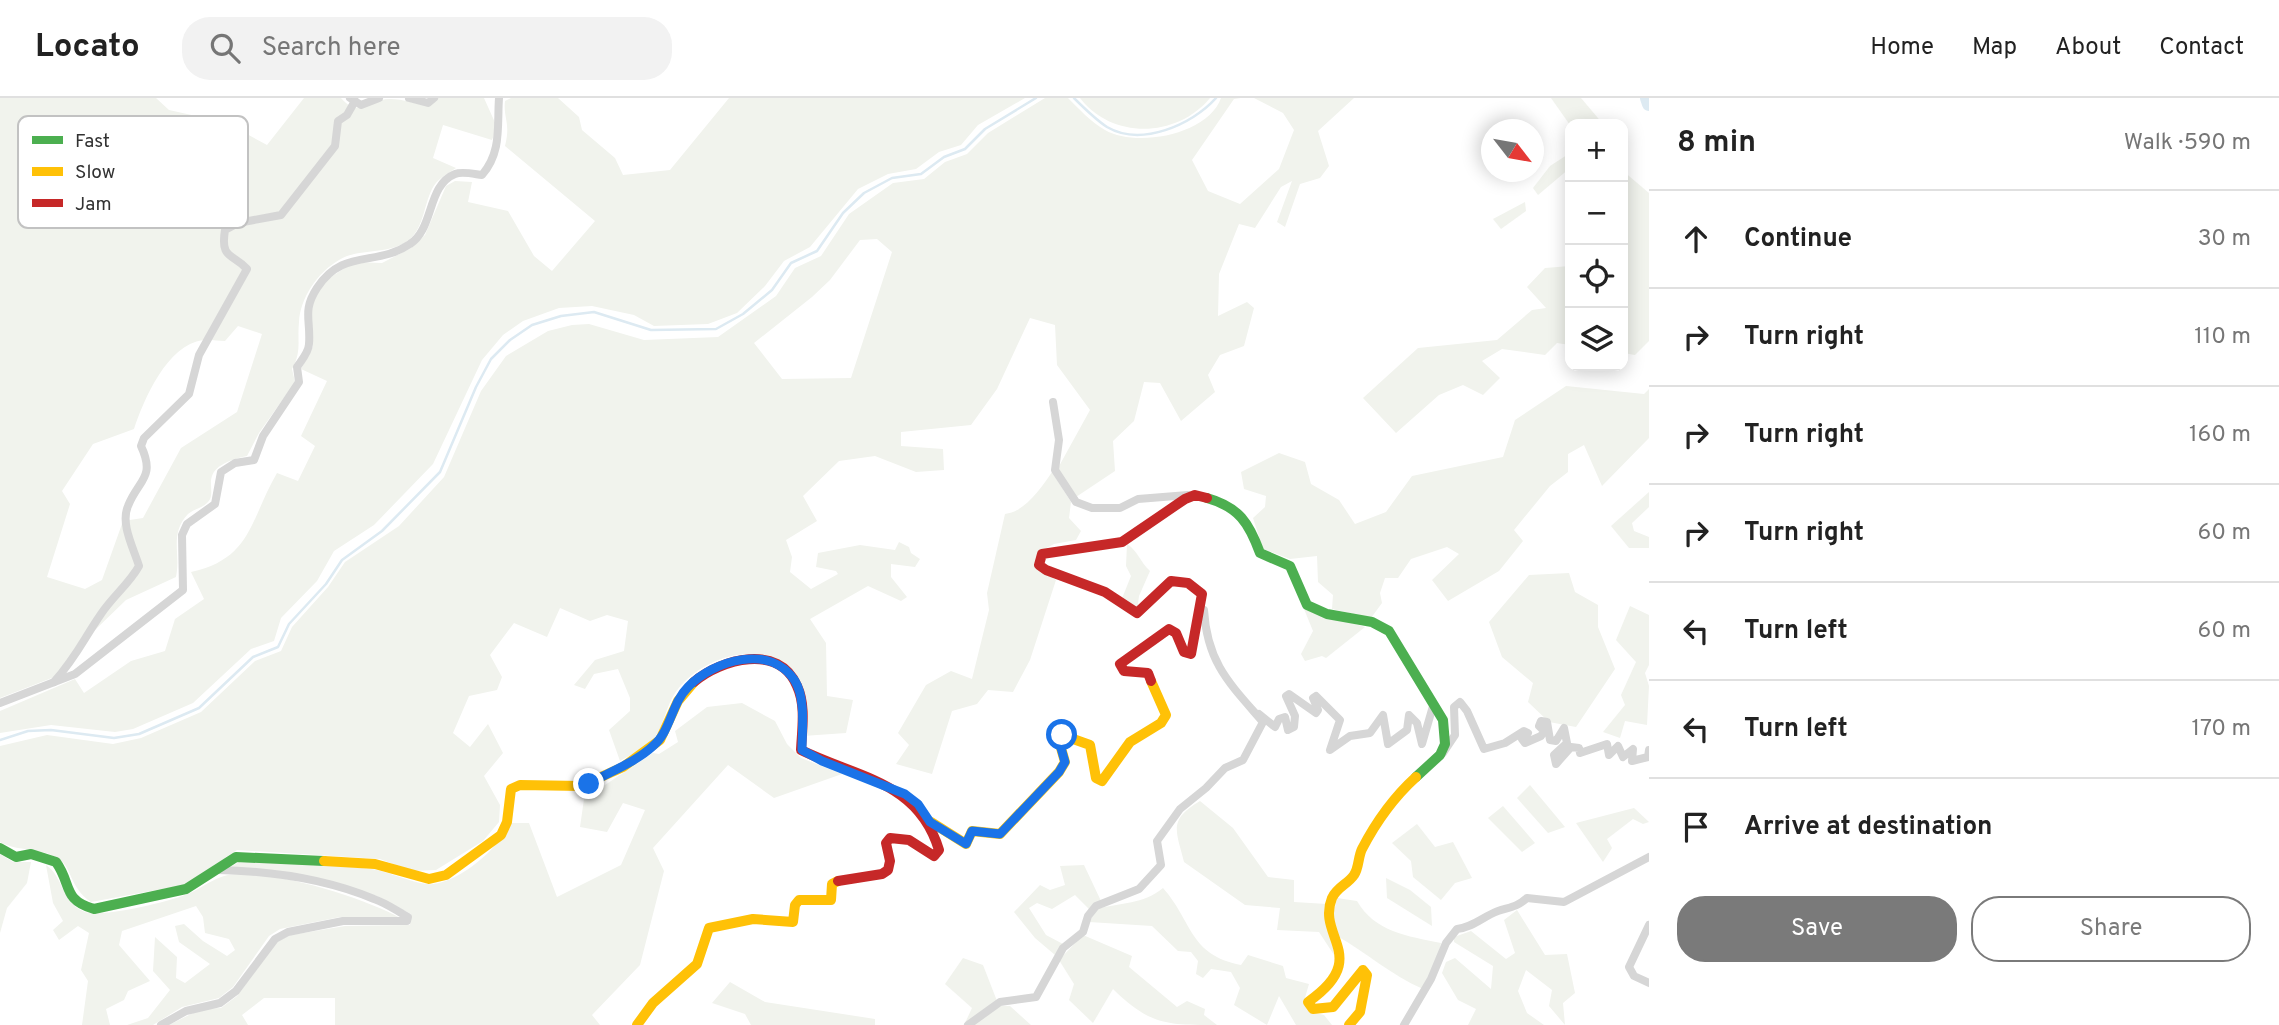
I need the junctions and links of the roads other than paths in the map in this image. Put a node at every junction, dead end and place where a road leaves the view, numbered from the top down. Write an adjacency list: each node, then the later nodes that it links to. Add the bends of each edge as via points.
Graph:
1 (379, 98): 5 (street, via 360,105)
2 (409, 98): 3 (street, via 428,103)
3 (434, 98)
4 (499, 98): 11 (street, via 501,129 490,165 482,175 457,173 443,182 422,233 411,244 368,260 340,263 316,289 307,308 310,345 297,367 299,382 254,460 235,463 221,472 215,504 187,524 181,535 183,590 75,674)
5 (352, 99): 6 (street, via 347,115 338,121 335,146 281,215)
6 (248, 221)
7 (229, 228): 11 (street, via 223,242 230,259 247,269 199,355 189,394 141,446 148,461 145,481 127,508 130,542 139,566 100,615 75,660)
8 (1053, 402): 9 (street, via 1059,440 1055,470 1076,502 1092,508 1120,508 1138,499)
9 (1195, 495): 10 (street, via 1165,509 1120,543 1054,548 1042,554 1039,565 1105,592 1137,613 1171,581 1183,580 1195,587); 13 (street, via 1235,507 1249,522 1260,553 1293,569 1307,605 1383,625)
10 (1203, 601): 14 (street, via 1205,635 1213,657 1234,691); 17 (street, via 1191,654 1184,652 1176,633 1169,629 1121,664 1124,671 1148,673 1166,715 1163,722 1136,737 1109,776 1102,781 1096,778 1090,745 1062,735 1059,741 1065,762 1059,772 1000,834 972,831 966,844)
11 (54, 682): 12 (street)
12 (0, 703)
13 (1433, 706): 14 (street, via 1422,744 1417,723 1409,715 1407,730 1388,744 1383,715 1370,733 1350,736 1329,750 1340,720 1316,696 1316,713 1286,696 1295,716 1294,727 1288,730 1285,717 1275,727); 16 (street, via 1445,732)
14 (1254, 711): 25 (street, via 1264,722 1243,761 1226,768 1180,809 1157,841 1161,864 1145,884 1096,906 1083,932 1063,948 1036,997 1000,1002)
15 (1649, 750): 16 (street, via 1648,757 1632,761 1633,748 1623,757 1618,746 1609,755 1607,744 1580,753 1572,747 1556,764 1554,755 1567,743 1567,736 1564,728 1556,741 1550,740 1547,722 1541,721 1544,731 1532,741 1525,743 1522,739 1528,733 1524,731 1484,749 1460,702 1454,707 1455,735)
16 (1440, 755): 26 (street, via 1394,797 1361,851 1354,875 1339,885 1333,896 1330,915 1339,962 1325,990 1308,1002 1321,1010 1339,1004 1363,970 1367,975 1360,1012)
17 (930, 822): 20 (street, via 905,794 802,750 797,683 784,667 762,659 739,660 711,669 687,687 654,746 589,784 511,789 508,822 500,835 446,876 429,879 375,864 277,858 236,857); 24 (street, via 939,850 934,856 909,840 890,838 886,843 888,870 837,881 832,884 831,900 799,900 793,922 753,919 709,928 697,964 653,1003)
18 (0, 848): 20 (street, via 16,857 31,854 56,862 72,900 94,909 170,894)
19 (1649, 857): 27 (street, via 1605,878 1579,897 1564,902 1527,898 1517,908 1457,929)
20 (218, 870): 23 (street, via 288,876 332,887 378,900 408,917 407,921 343,921 288,932 275,939 236,991 220,1003 186,1011)
21 (1649, 925): 22 (street, via 1629,967 1634,976)
22 (1649, 983)
23 (161, 1025)
24 (637, 1025)
25 (968, 1025)
26 (1349, 1025)
27 (1404, 1025)

